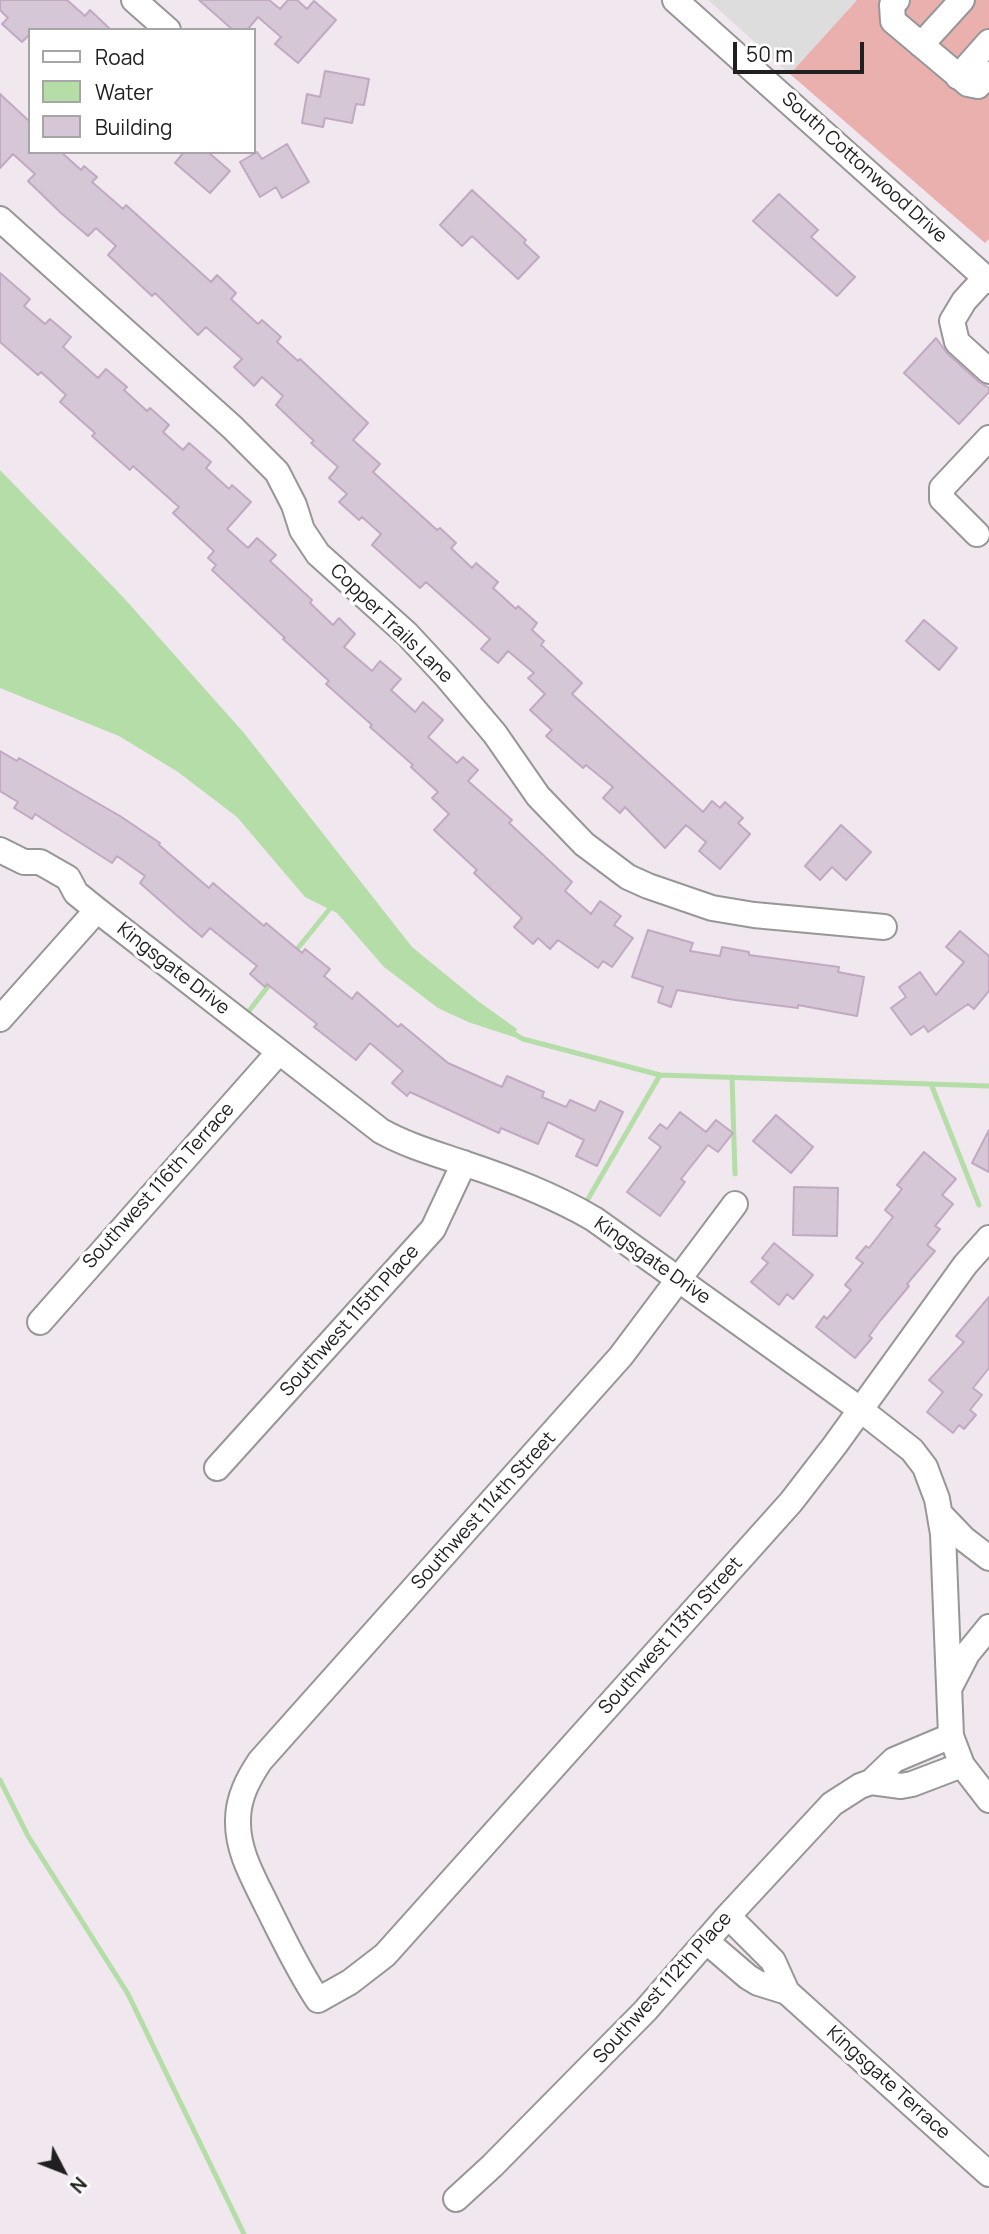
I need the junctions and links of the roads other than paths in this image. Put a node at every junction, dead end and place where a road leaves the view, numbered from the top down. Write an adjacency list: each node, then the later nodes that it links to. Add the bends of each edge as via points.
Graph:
1 (134, 0): 5 (street)
2 (675, 0): 11 (street, South Cottonwood Drive)
3 (897, 0): 7 (street, via 892,5 893,21)
4 (962, 0): 7 (street)
5 (165, 28)
6 (989, 42): 9 (street)
7 (921, 45): 9 (street)
8 (989, 74): 9 (street, via 978,86)
9 (958, 77)
10 (0, 219): 17 (street, Copper Trails Lane, via 269,463 287,487 302,530 318,554 446,676 495,734 538,796 584,844 628,877 712,908)
11 (987, 279): 12 (street, via 964,301 952,321 957,342)
12 (989, 371)
13 (989, 438): 14 (street, via 942,488 942,499)
14 (977, 534)
15 (0, 850): 16 (street, Kingsgate Drive, via 24,862 31,876 60,893 76,893)
16 (97, 910): 18 (street); 19 (street, Kingsgate Drive)
17 (884, 927)
18 (0, 1019)
19 (279, 1052): 20 (street, Kingsgate Drive, via 381,1131); 24 (street, Southwest 116th Terrace)
20 (464, 1163): 23 (street, Kingsgate Drive, via 562,1201); 26 (street, Southwest 115th Place, via 433,1229)
21 (735, 1204): 23 (street, Southwest 114th Street)
22 (989, 1238): 25 (street, Southwest 113th Street)
23 (680, 1280): 25 (street, Kingsgate Drive); 38 (street, Southwest 114th Street, via 593,1388 260,1761 244,1787 237,1817 246,1862)
24 (40, 1322)
25 (861, 1410): 27 (street, Kingsgate Drive, via 912,1450 925,1467); 38 (street, Southwest 113th Street, via 792,1502 393,1947 376,1964)
26 (217, 1468)
27 (942, 1516): 28 (street); 30 (street, Kingsgate Drive)
28 (989, 1558)
29 (989, 1627): 30 (street, via 967,1654)
30 (950, 1688): 31 (street, Kingsgate Drive)
31 (951, 1736): 32 (street, Kingsgate Drive); 33 (street, Southwest 112th Place, via 894,1760)
32 (962, 1765): 33 (street, via 912,1784); 34 (street, Kingsgate Drive)
33 (871, 1782): 35 (street, Southwest 112th Place, via 832,1804)
34 (989, 1800)
35 (728, 1916): 36 (street, Southwest 112th Place); 37 (street, Kingsgate Terrace, via 773,1961)
36 (706, 1941): 37 (street, Kingsgate Terrace, via 748,1978); 40 (street, Southwest 112th Place, via 595,2063)
37 (787, 1992): 39 (street, Kingsgate Terrace)
38 (318, 2000)
39 (989, 2174)
40 (456, 2199)

